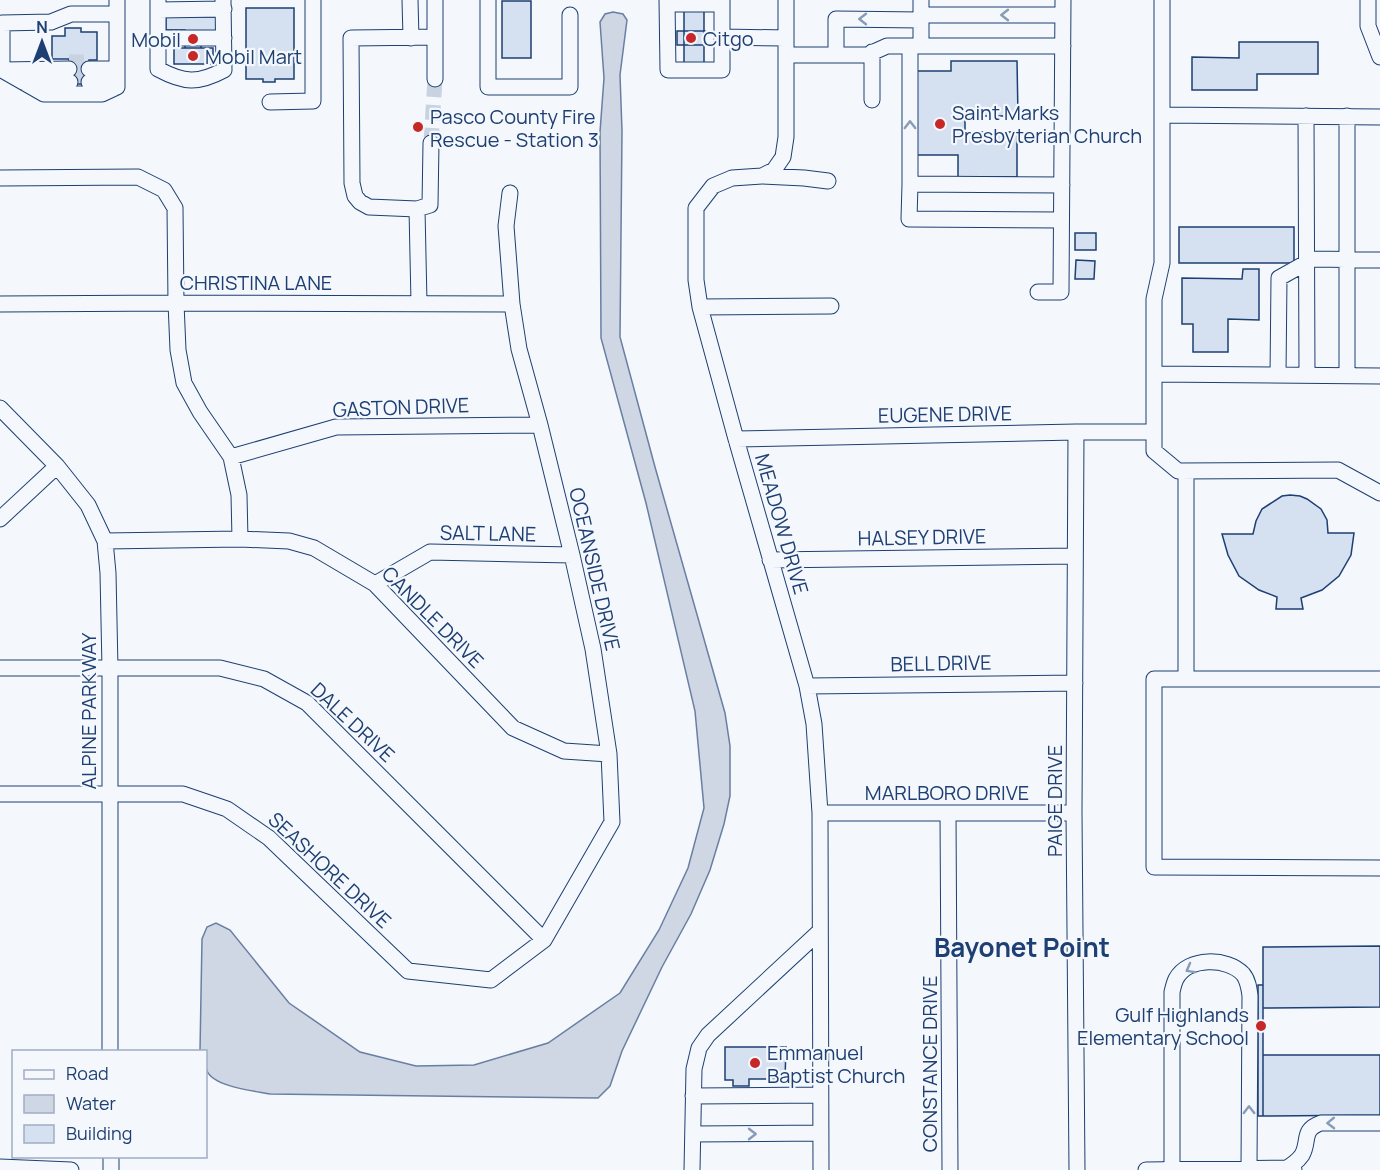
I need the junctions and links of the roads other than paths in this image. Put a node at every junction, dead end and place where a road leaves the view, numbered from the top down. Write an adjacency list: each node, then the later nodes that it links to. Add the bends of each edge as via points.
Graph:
1 (312, 0): 33 (street, via 313,101)
2 (410, 0): 20 (street)
3 (435, 0): 16 (street)
4 (488, 0): 15 (street, via 488,87 570,87)
5 (786, 0): 21 (street)
6 (1162, 0): 34 (street)
7 (1368, 0): 27 (street, via 1368,26)
8 (668, 2): 9 (street); 17 (street, via 668,70 722,70)
9 (722, 2): 17 (street)
10 (158, 5): 11 (street); 18 (street)
11 (224, 5): 19 (street)
12 (117, 7): 29 (street, via 71,14 51,22 2,23); 30 (street)
13 (1063, 8): 14 (street, one-way to 14); 23 (street)
14 (921, 12): 22 (street); 26 (street, one-way to 26, via 836,19)
15 (570, 15)
16 (435, 37): 20 (street); 31 (street)
17 (722, 37): 21 (street)
18 (158, 38): 19 (street); 19 (street, via 158,69 192,81 210,78 224,70)
19 (224, 38)
20 (411, 38): 45 (street, via 351,38 352,183 355,196 369,207)
21 (786, 38): 25 (street)
22 (915, 46): 23 (street); 24 (street, via 887,46); 42 (street, one-way to 22)
23 (1063, 46): 43 (street)
24 (872, 52): 26 (street); 32 (street)
25 (786, 55): 26 (street); 39 (street, via 783,157 774,170)
26 (836, 55)
27 (1380, 57)
28 (89, 72): 30 (street)
29 (12, 74): 29 (street, via 69,72); 30 (street, via 44,94 102,94)
30 (117, 75)
31 (435, 79)
32 (872, 100)
33 (270, 102)
34 (1162, 115): 35 (street); 57 (street, via 1162,263 1154,299)
35 (1306, 116): 36 (street); 49 (street)
36 (1347, 116): 37 (street); 47 (street)
37 (1380, 117)
38 (431, 143): 45 (street, via 430,205)
39 (762, 176): 41 (street, MEADOW DRIVE); 56 (street, MEADOW DRIVE, via 732,178 713,186 696,208)
40 (0, 178): 51 (street, via 138,177 164,190 175,208)
41 (828, 181)
42 (910, 184): 43 (street); 46 (street, via 909,219)
43 (1062, 185): 46 (street)
44 (510, 193): 54 (street, OCEANSIDE DRIVE, via 506,226)
45 (417, 209): 52 (street)
46 (1061, 220): 50 (street, via 1061,292)
47 (1347, 260): 48 (street); 49 (street, via 1313,259); 60 (street)
48 (1380, 260)
49 (1307, 263): 58 (street, via 1279,278); 59 (street)
50 (1038, 292)
51 (176, 303): 52 (street, CHRISTINA LANE); 53 (street, CHRISTINA LANE); 67 (street, via 184,382)
52 (419, 303): 54 (street, CHRISTINA LANE)
53 (0, 304)
54 (512, 304): 63 (street, OCEANSIDE DRIVE, via 519,349)
55 (831, 306): 56 (street)
56 (700, 307): 66 (street, MEADOW DRIVE)
57 (1154, 374): 58 (street); 65 (street)
58 (1278, 375): 59 (street)
59 (1307, 375): 60 (street)
60 (1347, 375): 61 (street)
61 (1380, 376)
62 (0, 408): 68 (street, ALPINE PARKWAY)
63 (540, 425): 67 (street, GASTON DRIVE, via 336,427); 74 (street, OCEANSIDE DRIVE)
64 (1076, 432): 65 (street, EUGENE DRIVE); 66 (street, EUGENE DRIVE); 75 (street, PAIGE DRIVE)
65 (1154, 432): 69 (street, via 1155,451 1178,471)
66 (736, 439): 76 (street, MEADOW DRIVE)
67 (231, 457): 72 (street, via 239,495)
68 (57, 466): 71 (street); 73 (street, ALPINE PARKWAY, via 88,505)
69 (1186, 471): 70 (street, via 1338,470); 80 (street)
70 (1380, 493)
71 (0, 519)
72 (240, 539): 73 (street, CANDLE DRIVE); 77 (street, CANDLE DRIVE, via 289,541 314,548)
73 (105, 541): 79 (street, ALPINE PARKWAY)
74 (572, 555): 77 (street, SALT LANE, via 430,552); 84 (street, OCEANSIDE DRIVE, via 593,649)
75 (1075, 556): 76 (street, HALSEY DRIVE); 82 (street, PAIGE DRIVE)
76 (770, 560): 83 (street, MEADOW DRIVE)
77 (375, 584): 84 (street, CANDLE DRIVE, via 513,728 564,752)
78 (0, 668): 79 (street, DALE DRIVE)
79 (110, 669): 85 (street, ALPINE PARKWAY); 92 (street, DALE DRIVE, via 220,668 264,679 307,703)
80 (1186, 679): 81 (street); 90 (street, via 1155,679 1154,867)
81 (1380, 679)
82 (1075, 683): 83 (street, BELL DRIVE); 89 (street, PAIGE DRIVE)
83 (807, 686): 87 (street, MEADOW DRIVE, via 814,724)
84 (609, 754): 92 (street, OCEANSIDE DRIVE, via 612,822)
85 (109, 793): 86 (street, SEASHORE DRIVE); 92 (street, SEASHORE DRIVE, via 183,794 227,809 269,838 408,971 491,980); 93 (street, ALPINE PARKWAY)
86 (0, 794)
87 (820, 813): 88 (street, MARLBORO DRIVE); 91 (street, MEADOW DRIVE)
88 (948, 813): 89 (street, MARLBORO DRIVE); 105 (street, CONSTANCE DRIVE)
89 (1074, 813): 106 (street, PAIGE DRIVE)
90 (1380, 868)
91 (820, 931): 94 (street, MEADOW DRIVE); 95 (street, via 708,1035 699,1048)
92 (544, 940)
93 (110, 1050)
94 (820, 1095): 95 (street); 97 (street, MEADOW DRIVE)
95 (693, 1096): 98 (street)
96 (1380, 1123): 101 (street, one-way to 101, via 1312,1126 1302,1154)
97 (820, 1133): 98 (street, one-way to 97); 104 (street, MEADOW DRIVE)
98 (693, 1134): 103 (street)
99 (0, 1167): 102 (street)
100 (1249, 1169): 101 (street); 108 (street); 108 (street, one-way to 108, via 1248,983 1229,965 1214,962 1186,968 1176,978 1172,992)
101 (1291, 1169)
102 (71, 1170)
103 (692, 1170)
104 (820, 1170)
105 (950, 1170)
106 (1077, 1170)
107 (1146, 1170): 108 (street)
108 (1172, 1170)

